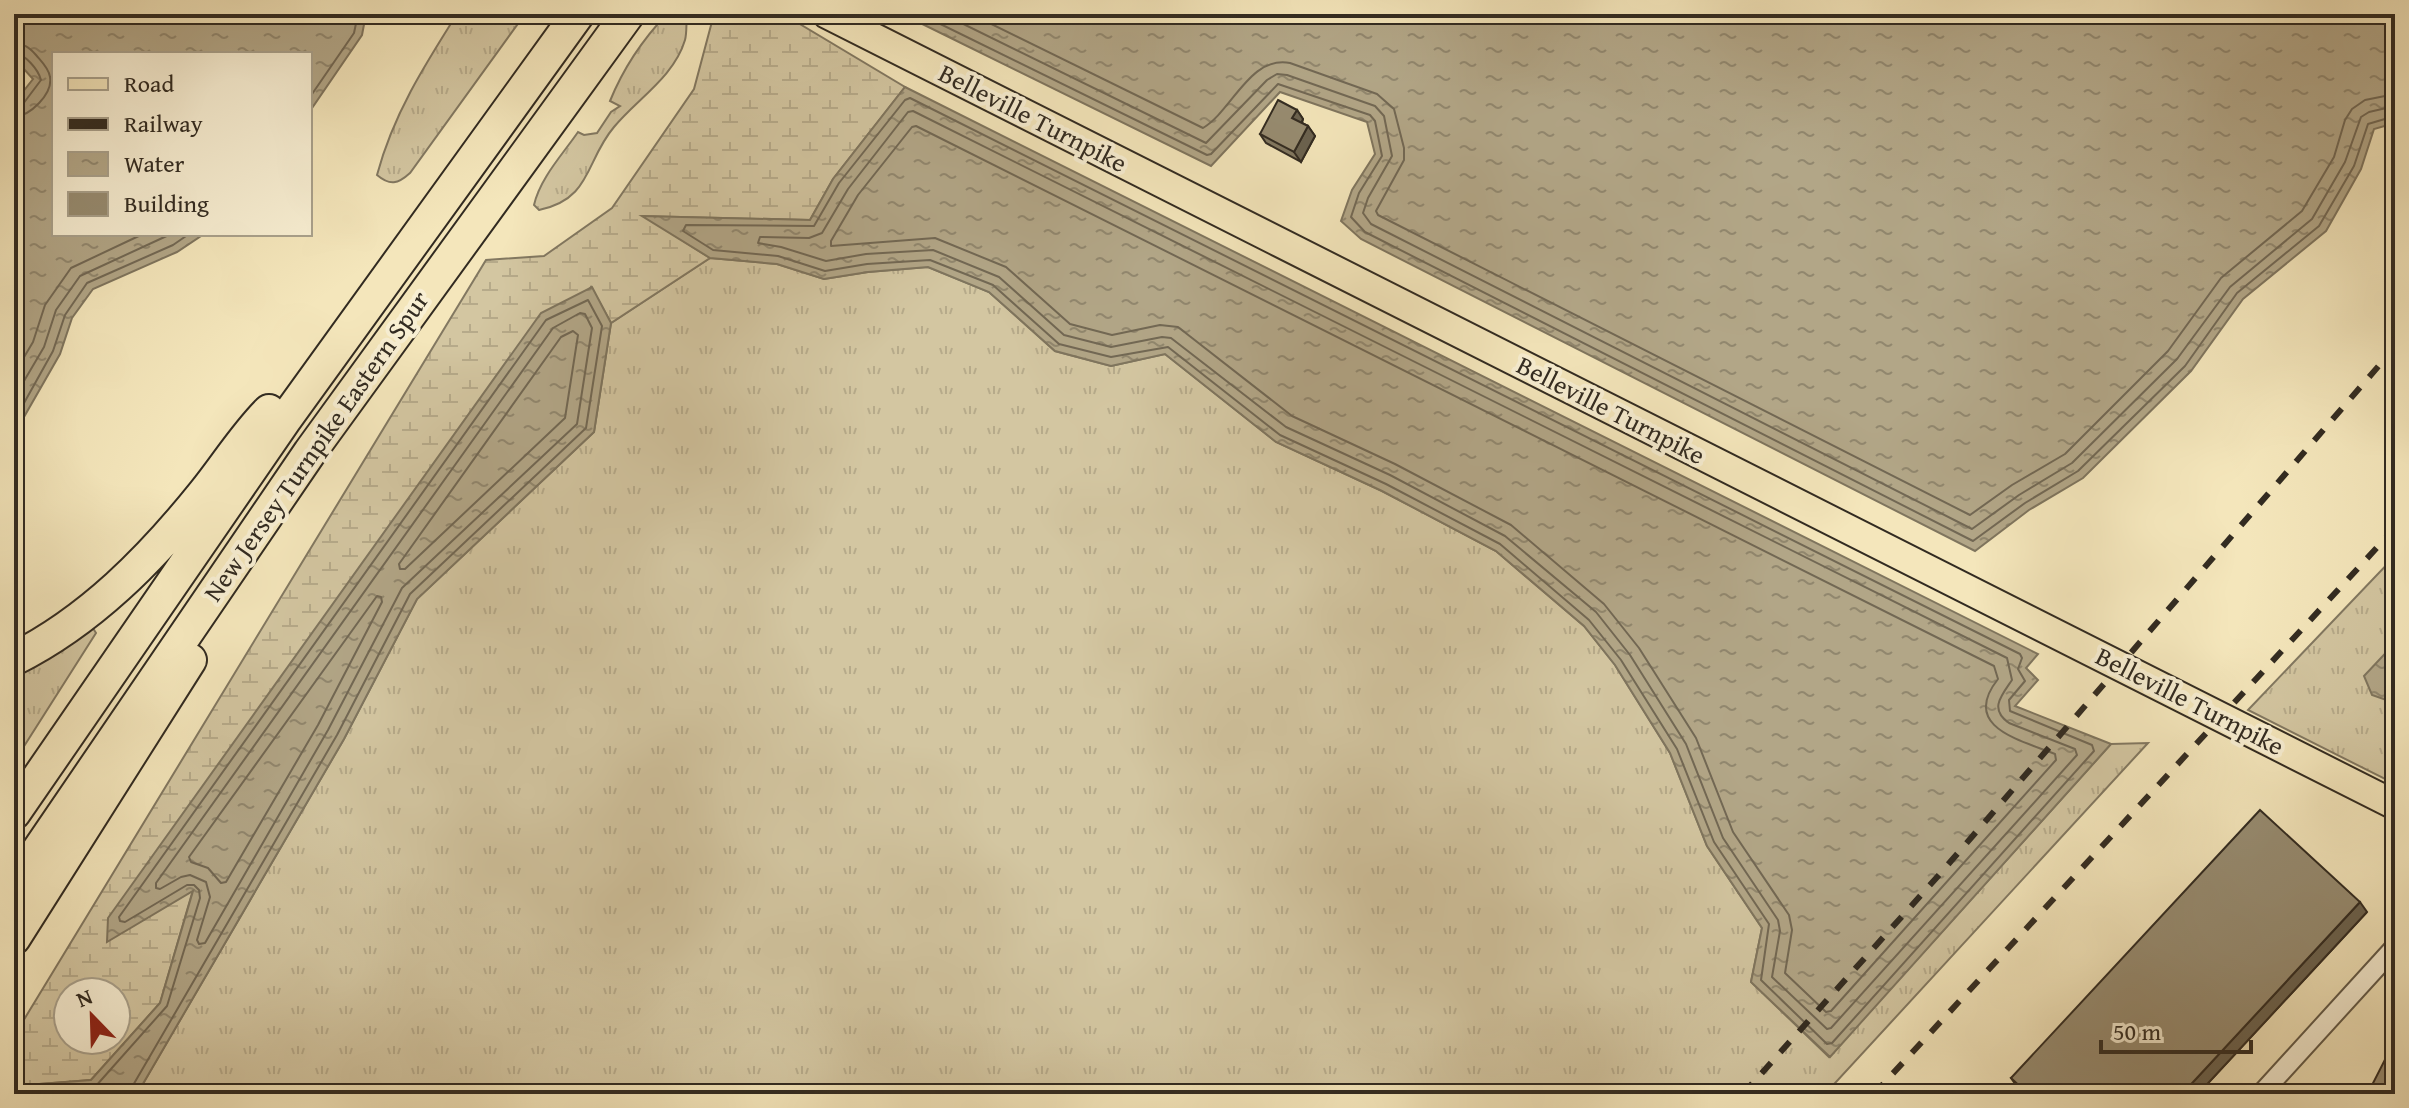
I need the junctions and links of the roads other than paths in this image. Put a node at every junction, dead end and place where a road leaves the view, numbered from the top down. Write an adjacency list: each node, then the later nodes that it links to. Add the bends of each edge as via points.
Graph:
1 (578, 14): 4 (highway, New Jersey Turnpike Eastern Spur)
2 (827, 14): 7 (main road, Belleville Turnpike)
3 (625, 18): 5 (highway, New Jersey Turnpike Eastern Spur)
4 (348, 332): 6 (highway, via 252,428 203,495 142,563 77,621); 8 (highway, New Jersey Turnpike Eastern Spur)
5 (235, 560): 9 (highway, New Jersey Turnpike Eastern Spur); 10 (highway, via 185,671)
6 (14, 659)
7 (2395, 805)
8 (14, 813)
9 (14, 886)
10 (14, 938)
11 (2395, 947): 12 (street)
12 (2261, 1094)

